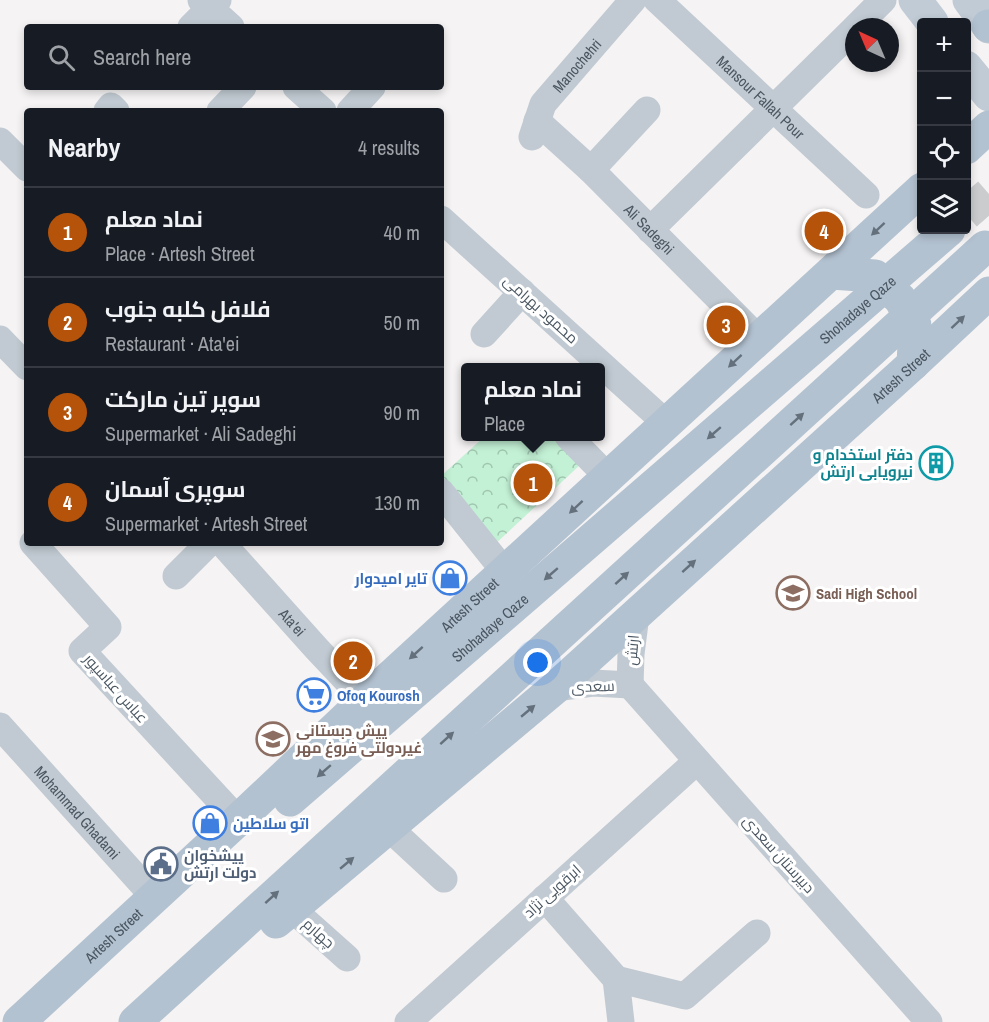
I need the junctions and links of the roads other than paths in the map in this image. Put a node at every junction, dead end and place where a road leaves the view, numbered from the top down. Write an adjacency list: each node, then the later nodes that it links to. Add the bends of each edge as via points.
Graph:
1 (633, 0): 22 (street, Manochehri, via 543,104)
2 (657, 0): 19 (street, Mansour Fallah Pour)
3 (883, 0): 7 (street)
4 (915, 0): 8 (main road)
5 (969, 0): 11 (main road)
6 (210, 3): 9 (street); 10 (street)
7 (865, 18)
8 (929, 18)
9 (193, 24)
10 (228, 24)
11 (989, 26)
12 (845, 38): 19 (street)
13 (240, 90): 16 (street)
14 (300, 90): 17 (street)
15 (369, 90): 18 (street)
16 (223, 108)
17 (320, 108)
18 (353, 108)
19 (773, 109): 28 (street, Mansour Fallah Pour); 30 (street)
20 (647, 110): 26 (street)
21 (989, 127): 24 (main road)
22 (534, 130): 26 (street, Ali Sadeghi)
23 (0, 141): 25 (street)
24 (971, 143)
25 (24, 165)
26 (591, 170): 30 (street, Ali Sadeghi)
27 (917, 193): 33 (main road, Artesh Street, one-way to 33)
28 (866, 195)
29 (444, 222): 34 (street, محمود بهرامی)
30 (650, 230): 38 (street, Ali Sadeghi)
31 (944, 234): 68 (main road, Shohadaye Qaze, one-way to 68)
32 (985, 247): 69 (main road, one-way to 32)
33 (831, 273): 38 (main road, Artesh Street); 41 (main road, bridge, via 875,276 900,299 915,325)
34 (522, 292): 36 (street); 39 (street, محمود بهرامی)
35 (989, 294): 41 (main road, Artesh Street, one-way to 35)
36 (484, 334)
37 (0, 339): 40 (street)
38 (759, 339): 43 (main road, Artesh Street, one-way to 43)
39 (600, 363)
40 (24, 364)
41 (913, 364): 52 (main road, Artesh Street, one-way to 41)
42 (605, 368): 43 (street, محمود بهرامی)
43 (667, 424): 45 (main road, Artesh Street)
44 (573, 441): 45 (street)
45 (608, 477): 50 (main road, Artesh Street, one-way to 50)
46 (444, 496): 50 (street)
47 (35, 546): 58 (street, عباس عباسپور, via 108,627 81,651)
48 (206, 546): 51 (street)
49 (225, 546): 55 (street, Ata'ei)
50 (505, 572): 55 (main road, Artesh Street, one-way to 55)
51 (176, 576)
52 (636, 615): 53 (street, ارتش); 54 (main road, Artesh Street)
53 (630, 685): 54 (street, سعدی, via 593,683); 57 (street, دبیرستان سعدی)
54 (555, 688): 59 (main road, Artesh Street, one-way to 54)
55 (365, 700): 58 (main road, Artesh Street)
56 (0, 726): 61 (street, Mohammad Ghadami)
57 (697, 761): 62 (street, ابرقویی نژاد); 73 (street, دبیرستان سعدی)
58 (238, 820): 61 (main road, Artesh Street)
59 (389, 828): 60 (street); 63 (main road, Artesh Street, one-way to 59)
60 (444, 879)
61 (154, 897): 67 (main road, Artesh Street)
62 (545, 898): 66 (street); 71 (street, ابرقویی نژاد)
63 (292, 909): 65 (street, چهارم); 70 (main road, Artesh Street)
64 (757, 933): 66 (street, via 685,996)
65 (347, 958)
66 (616, 978): 72 (street)
67 (19, 1022)
68 (28, 1022)
69 (135, 1022)
70 (157, 1022)
71 (408, 1022)
72 (621, 1022)
73 (929, 1022)

